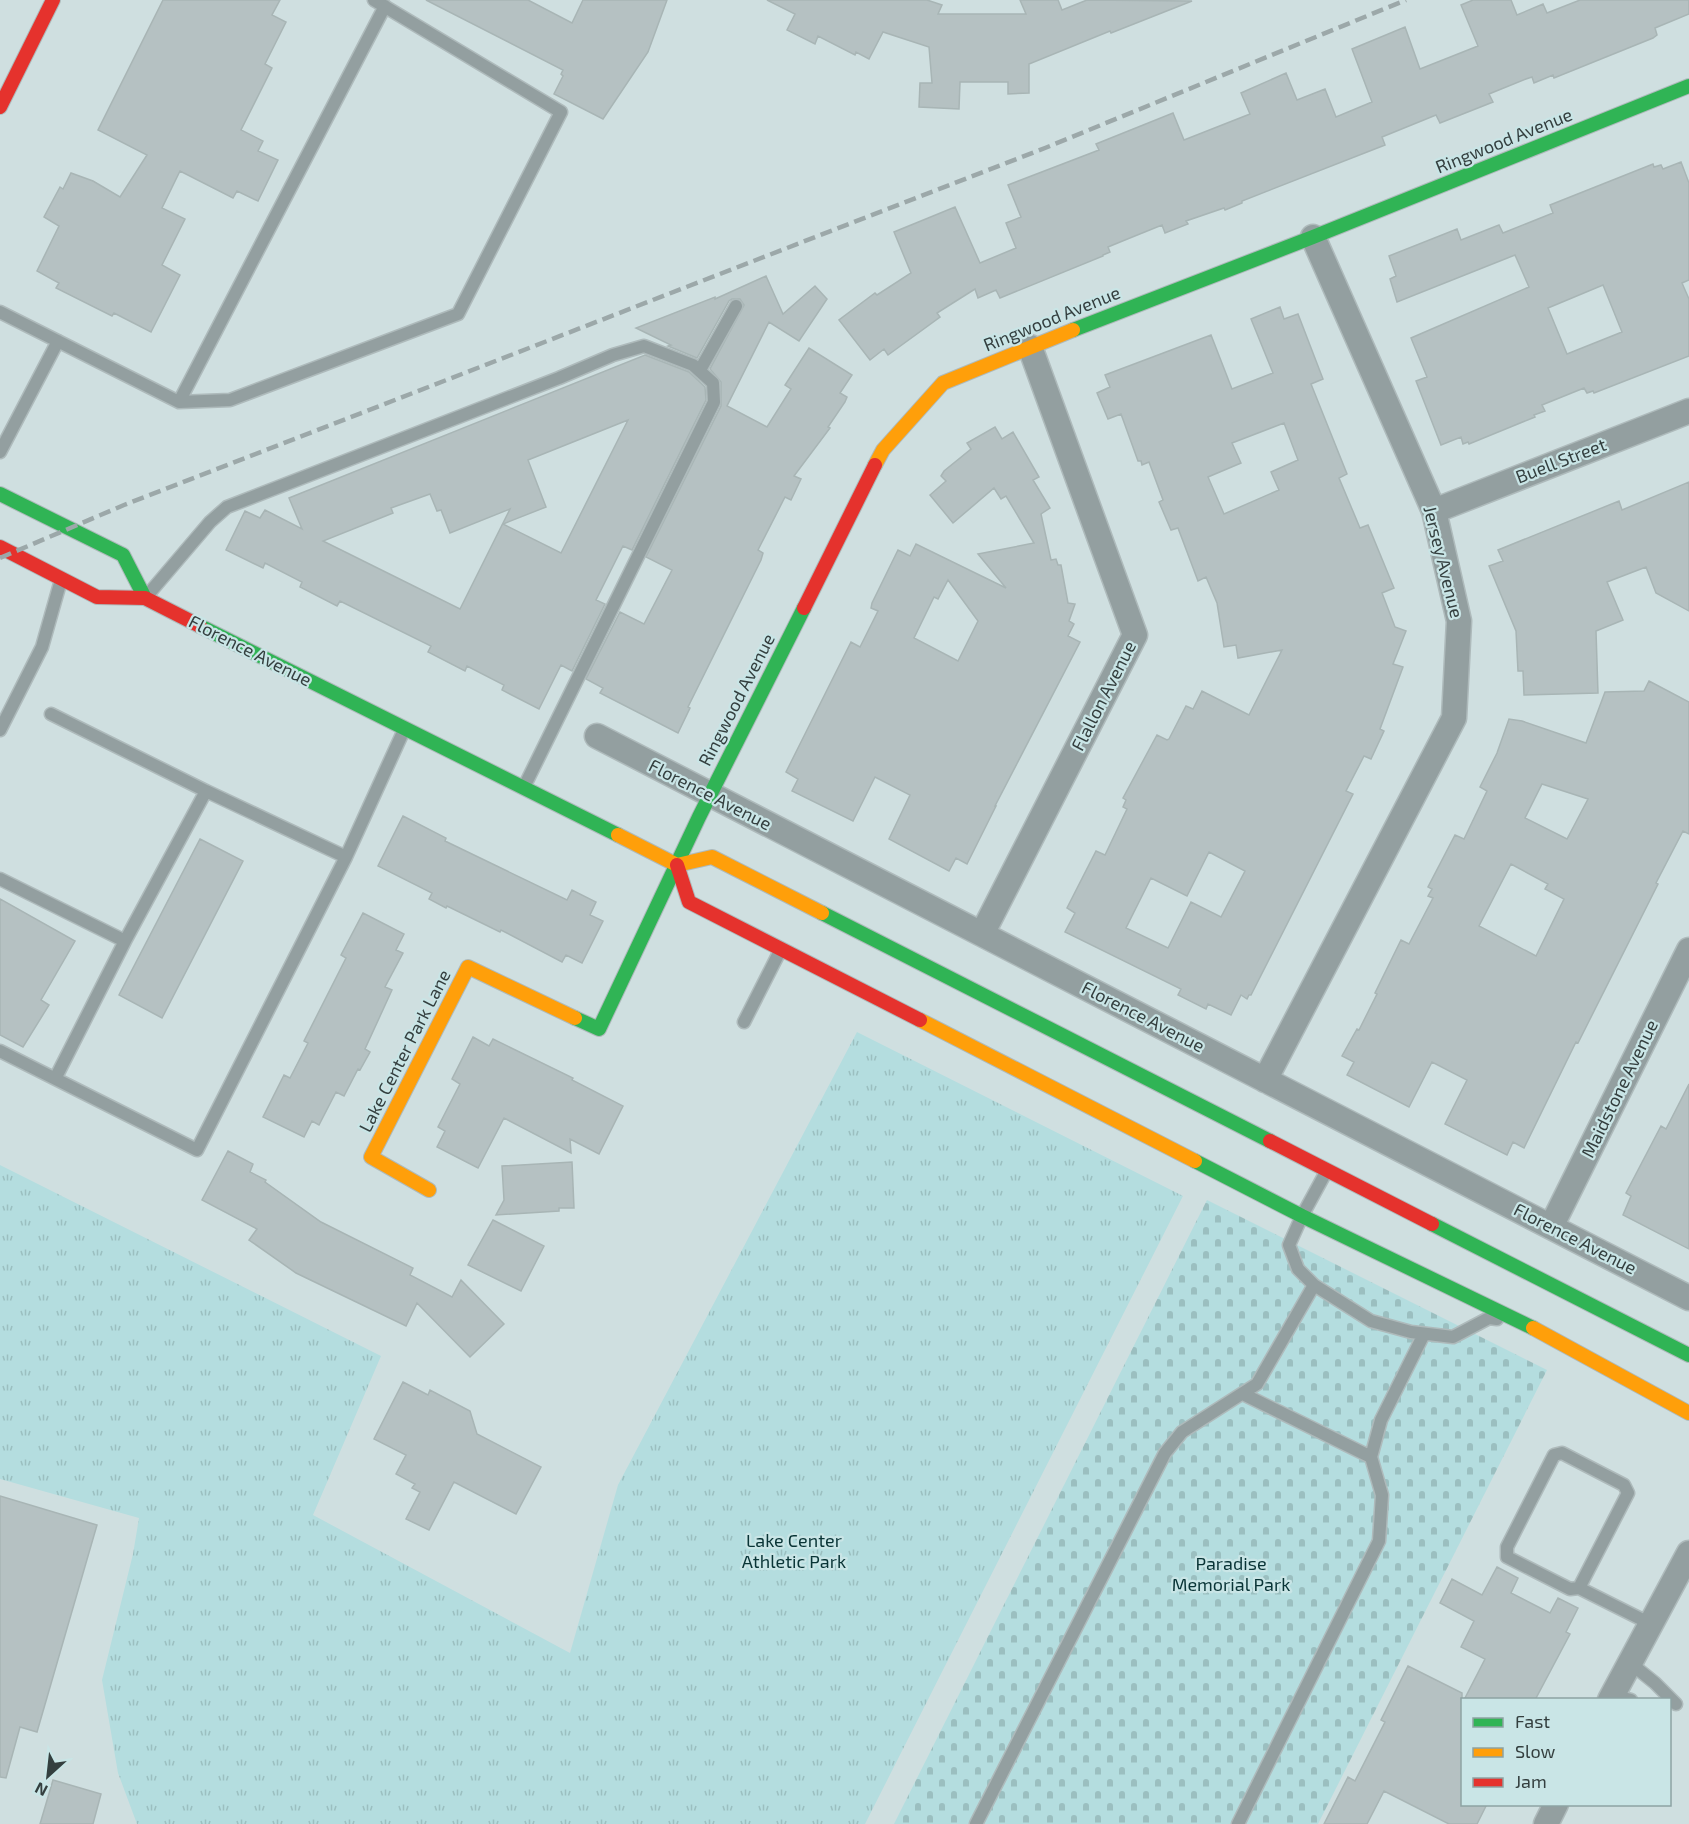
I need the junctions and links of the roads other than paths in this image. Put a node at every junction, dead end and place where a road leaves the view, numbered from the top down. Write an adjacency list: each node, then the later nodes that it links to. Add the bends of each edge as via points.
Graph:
1 (48, 2): 4 (main road)
2 (380, 3): 11 (lane); 11 (lane, via 561,112 458,314 230,400)
3 (1689, 86): 5 (main road, Ringwood Avenue)
4 (0, 106)
5 (1313, 237): 9 (main road, Ringwood Avenue); 15 (street, Jersey Avenue)
6 (736, 306): 10 (lane)
7 (0, 312): 8 (lane)
8 (57, 341): 11 (lane); 13 (lane)
9 (1030, 347): 25 (main road, Ringwood Avenue, via 943,383 883,450); 29 (street, Flallon Avenue, via 1135,635)
10 (700, 370): 18 (lane, via 644,346 227,507); 23 (lane, via 713,383 714,402)
11 (179, 402)
12 (1689, 411): 15 (street, Buell Street)
13 (0, 452)
14 (0, 494): 18 (main road, via 123,555)
15 (1434, 511): 36 (street, Jersey Avenue, via 1459,621 1454,718)
16 (0, 547): 17 (main road, Florence Avenue)
17 (62, 579): 18 (main road, Florence Avenue, via 97,597); 21 (lane, via 42,647)
18 (145, 598): 20 (main road, Florence Avenue)
19 (51, 714): 24 (lane)
20 (404, 729): 23 (main road, Florence Avenue); 26 (lane)
21 (0, 730)
22 (597, 736): 25 (street, Florence Avenue)
23 (523, 788): 27 (main road, Florence Avenue)
24 (206, 791): 26 (lane); 30 (lane)
25 (710, 795): 27 (main road, Ringwood Avenue); 29 (street, Florence Avenue)
26 (346, 856): 35 (lane, via 197,1150)
27 (677, 865): 31 (main road, via 689,902); 37 (main road, via 712,857); 38 (main road, Lake Center Park Lane, via 599,1029 468,967 371,1158)
28 (0, 879): 30 (lane)
29 (982, 934): 36 (street, Florence Avenue)
30 (125, 941): 35 (lane)
31 (780, 950): 33 (lane); 39 (main road)
32 (1689, 950): 40 (street, Maidstone Avenue)
33 (744, 1022)
34 (0, 1051): 35 (lane)
35 (56, 1077)
36 (1265, 1080): 40 (street, Florence Avenue)
37 (1327, 1171): 39 (lane); 45 (main road)
38 (429, 1190)
39 (1302, 1216): 41 (lane, via 1289,1245 1298,1269); 43 (main road)
40 (1551, 1227): 42 (street, Florence Avenue)
41 (1314, 1284): 44 (lane, via 1371,1321); 46 (lane, via 1257,1384)
42 (1689, 1298)
43 (1518, 1320): 44 (lane, via 1489,1318 1454,1337); 47 (main road)
44 (1424, 1334): 48 (lane, via 1381,1420)
45 (1689, 1355)
46 (1243, 1394): 48 (lane); 58 (lane, via 1182,1432 1165,1453)
47 (1689, 1413)
48 (1371, 1457): 59 (lane, via 1382,1495 1379,1540)
49 (1689, 1553): 51 (street)
50 (1579, 1588): 50 (lane, via 1628,1493 1624,1485 1562,1453 1554,1455 1507,1547 1508,1557 1570,1589); 51 (lane)
51 (1651, 1623): 52 (street)
52 (1629, 1662): 53 (street); 54 (lane)
53 (1618, 1698)
54 (1668, 1698)
55 (1673, 1704): 56 (lane)
56 (1689, 1710)
57 (1555, 1806): 60 (street)
58 (976, 1824)
59 (1238, 1824)
60 (1546, 1824)

